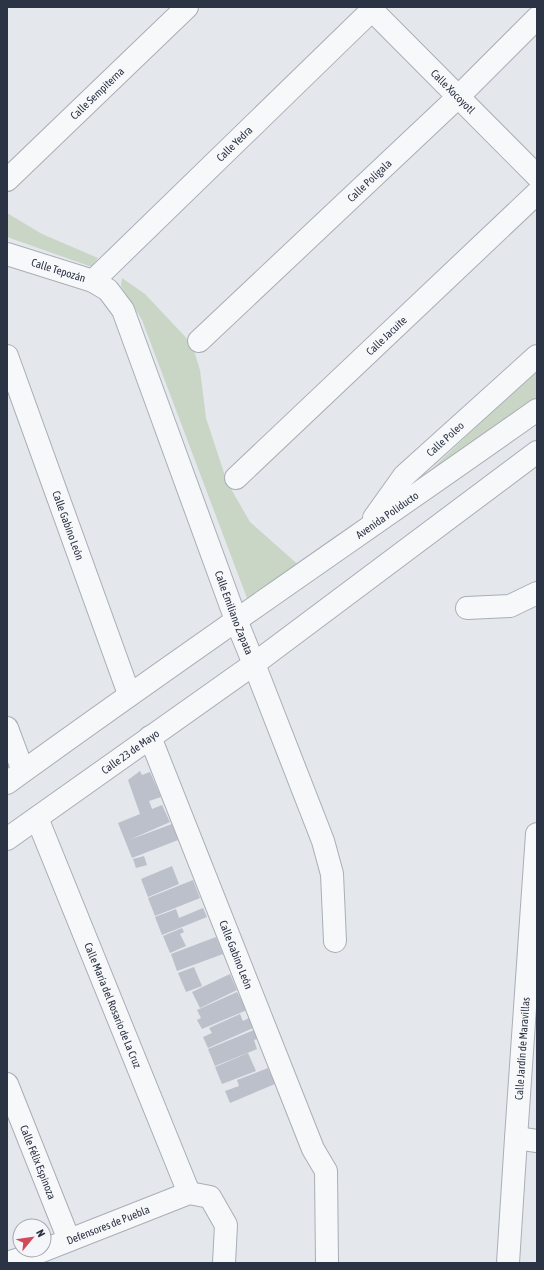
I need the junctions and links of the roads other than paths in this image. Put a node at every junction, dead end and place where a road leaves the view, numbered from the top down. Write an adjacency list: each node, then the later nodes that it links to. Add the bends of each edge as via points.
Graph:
1 (187, 7): 6 (street, Calle Sempiterna)
2 (372, 8): 4 (street, Calle Xocoyotl); 9 (street, Calle Yedra)
3 (537, 18): 4 (street, Calle Polígala)
4 (458, 97): 5 (street, Calle Xocoyotl); 10 (street, Calle Polígala)
5 (537, 176)
6 (7, 180)
7 (537, 193): 15 (street, Calle Jacuite)
8 (7, 254): 9 (street, Calle Tepozán)
9 (101, 286): 19 (street, Calle Emiliano Zapata, via 123,310)
10 (199, 341)
11 (7, 356): 21 (street, Calle Gabino León)
12 (537, 356): 16 (street, Calle Poleo, via 404,476)
13 (537, 410): 16 (street, Avenida Poliducto)
14 (537, 452): 20 (street)
15 (236, 478)
16 (364, 532): 19 (street, Avenida Poliducto)
17 (537, 593): 18 (street, via 510,606)
18 (467, 608)
19 (236, 620): 20 (street, Calle Emiliano Zapata); 21 (street)
20 (254, 664): 23 (street, Calle 23 de Mayo); 29 (street, Calle Emiliano Zapata, via 323,841 332,874)
21 (129, 694): 24 (street)
22 (7, 728): 24 (street)
23 (150, 737): 25 (street, Calle 23 de Mayo); 38 (street, Calle Gabino León, via 310,1142 326,1171)
24 (15, 777)
25 (37, 818): 27 (street, Calle 23 de Mayo); 33 (street, Calle María del Rosario de La Cruz)
26 (537, 834): 28 (street, Calle Jardín de Maravillas)
27 (7, 839)
28 (536, 876): 31 (street, Calle Jardín de Maravillas)
29 (335, 941)
30 (7, 1084): 34 (street, Calle Félix Espinoza)
31 (516, 1138): 32 (street); 39 (street, Calle Jardín de Maravillas)
32 (537, 1140)
33 (200, 1195): 34 (street, Defensores de Puebla); 37 (street, Calle María del Rosario de La Cruz, via 226,1225)
34 (69, 1240): 35 (street, Defensores de Puebla)
35 (34, 1260): 36 (street, Defensores de Puebla)
36 (7, 1263)
37 (224, 1263)
38 (327, 1263)
39 (508, 1263)

